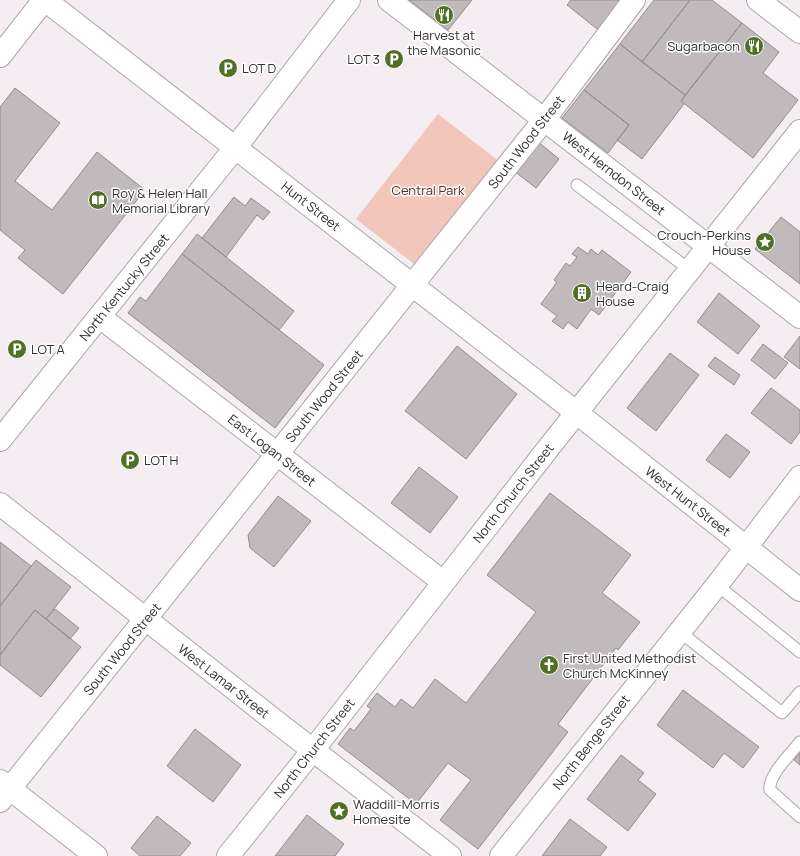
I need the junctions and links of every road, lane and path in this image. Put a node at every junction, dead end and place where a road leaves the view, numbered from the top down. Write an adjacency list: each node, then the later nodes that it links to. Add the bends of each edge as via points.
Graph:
1 (45, 0): 7 (street); 10 (street, Hunt Street)
2 (349, 0): 10 (street, North Kentucky Street)
3 (390, 0): 8 (street, West Herndon Street)
4 (634, 0): 8 (street, South Wood Street)
5 (758, 0): 6 (street)
6 (800, 32)
7 (0, 56)
8 (544, 120): 12 (street, West Herndon Street); 14 (street, South Wood Street)
9 (800, 131): 12 (street, North Church Street)
10 (235, 148): 14 (street, Hunt Street); 15 (street, North Kentucky Street)
11 (577, 185): 13 (lane)
12 (709, 247): 13 (street, North Church Street); 16 (street, West Herndon Street)
13 (690, 270): 17 (street, North Church Street)
14 (412, 285): 17 (street, Hunt Street); 19 (street, South Wood Street)
15 (100, 317): 18 (street, North Kentucky Street); 19 (street, East Logan Street)
16 (800, 317)
17 (576, 413): 22 (street, West Hunt Street); 23 (street, North Church Street)
18 (0, 440)
19 (277, 454): 23 (street, East Logan Street); 26 (street, South Wood Street)
20 (800, 477): 22 (street, North Benge Street)
21 (0, 504): 26 (street, West Lamar Street)
22 (746, 547): 24 (street, North Benge Street); 25 (street, West Hunt Street)
23 (443, 582): 31 (street, North Church Street)
24 (717, 585): 27 (street, North Benge Street); 28 (lane)
25 (800, 590)
26 (146, 618): 31 (street, West Lamar Street); 32 (street, South Wood Street)
27 (679, 631): 29 (lane, via 782,713); 37 (street, North Benge Street)
28 (800, 652)
29 (800, 692)
30 (800, 742): 33 (lane, via 769,784 770,790)
31 (313, 750): 35 (street, North Church Street); 36 (street, West Lamar Street)
32 (3, 790): 34 (street)
33 (800, 817)
34 (96, 856)
35 (228, 856)
36 (450, 856)
37 (501, 856)

